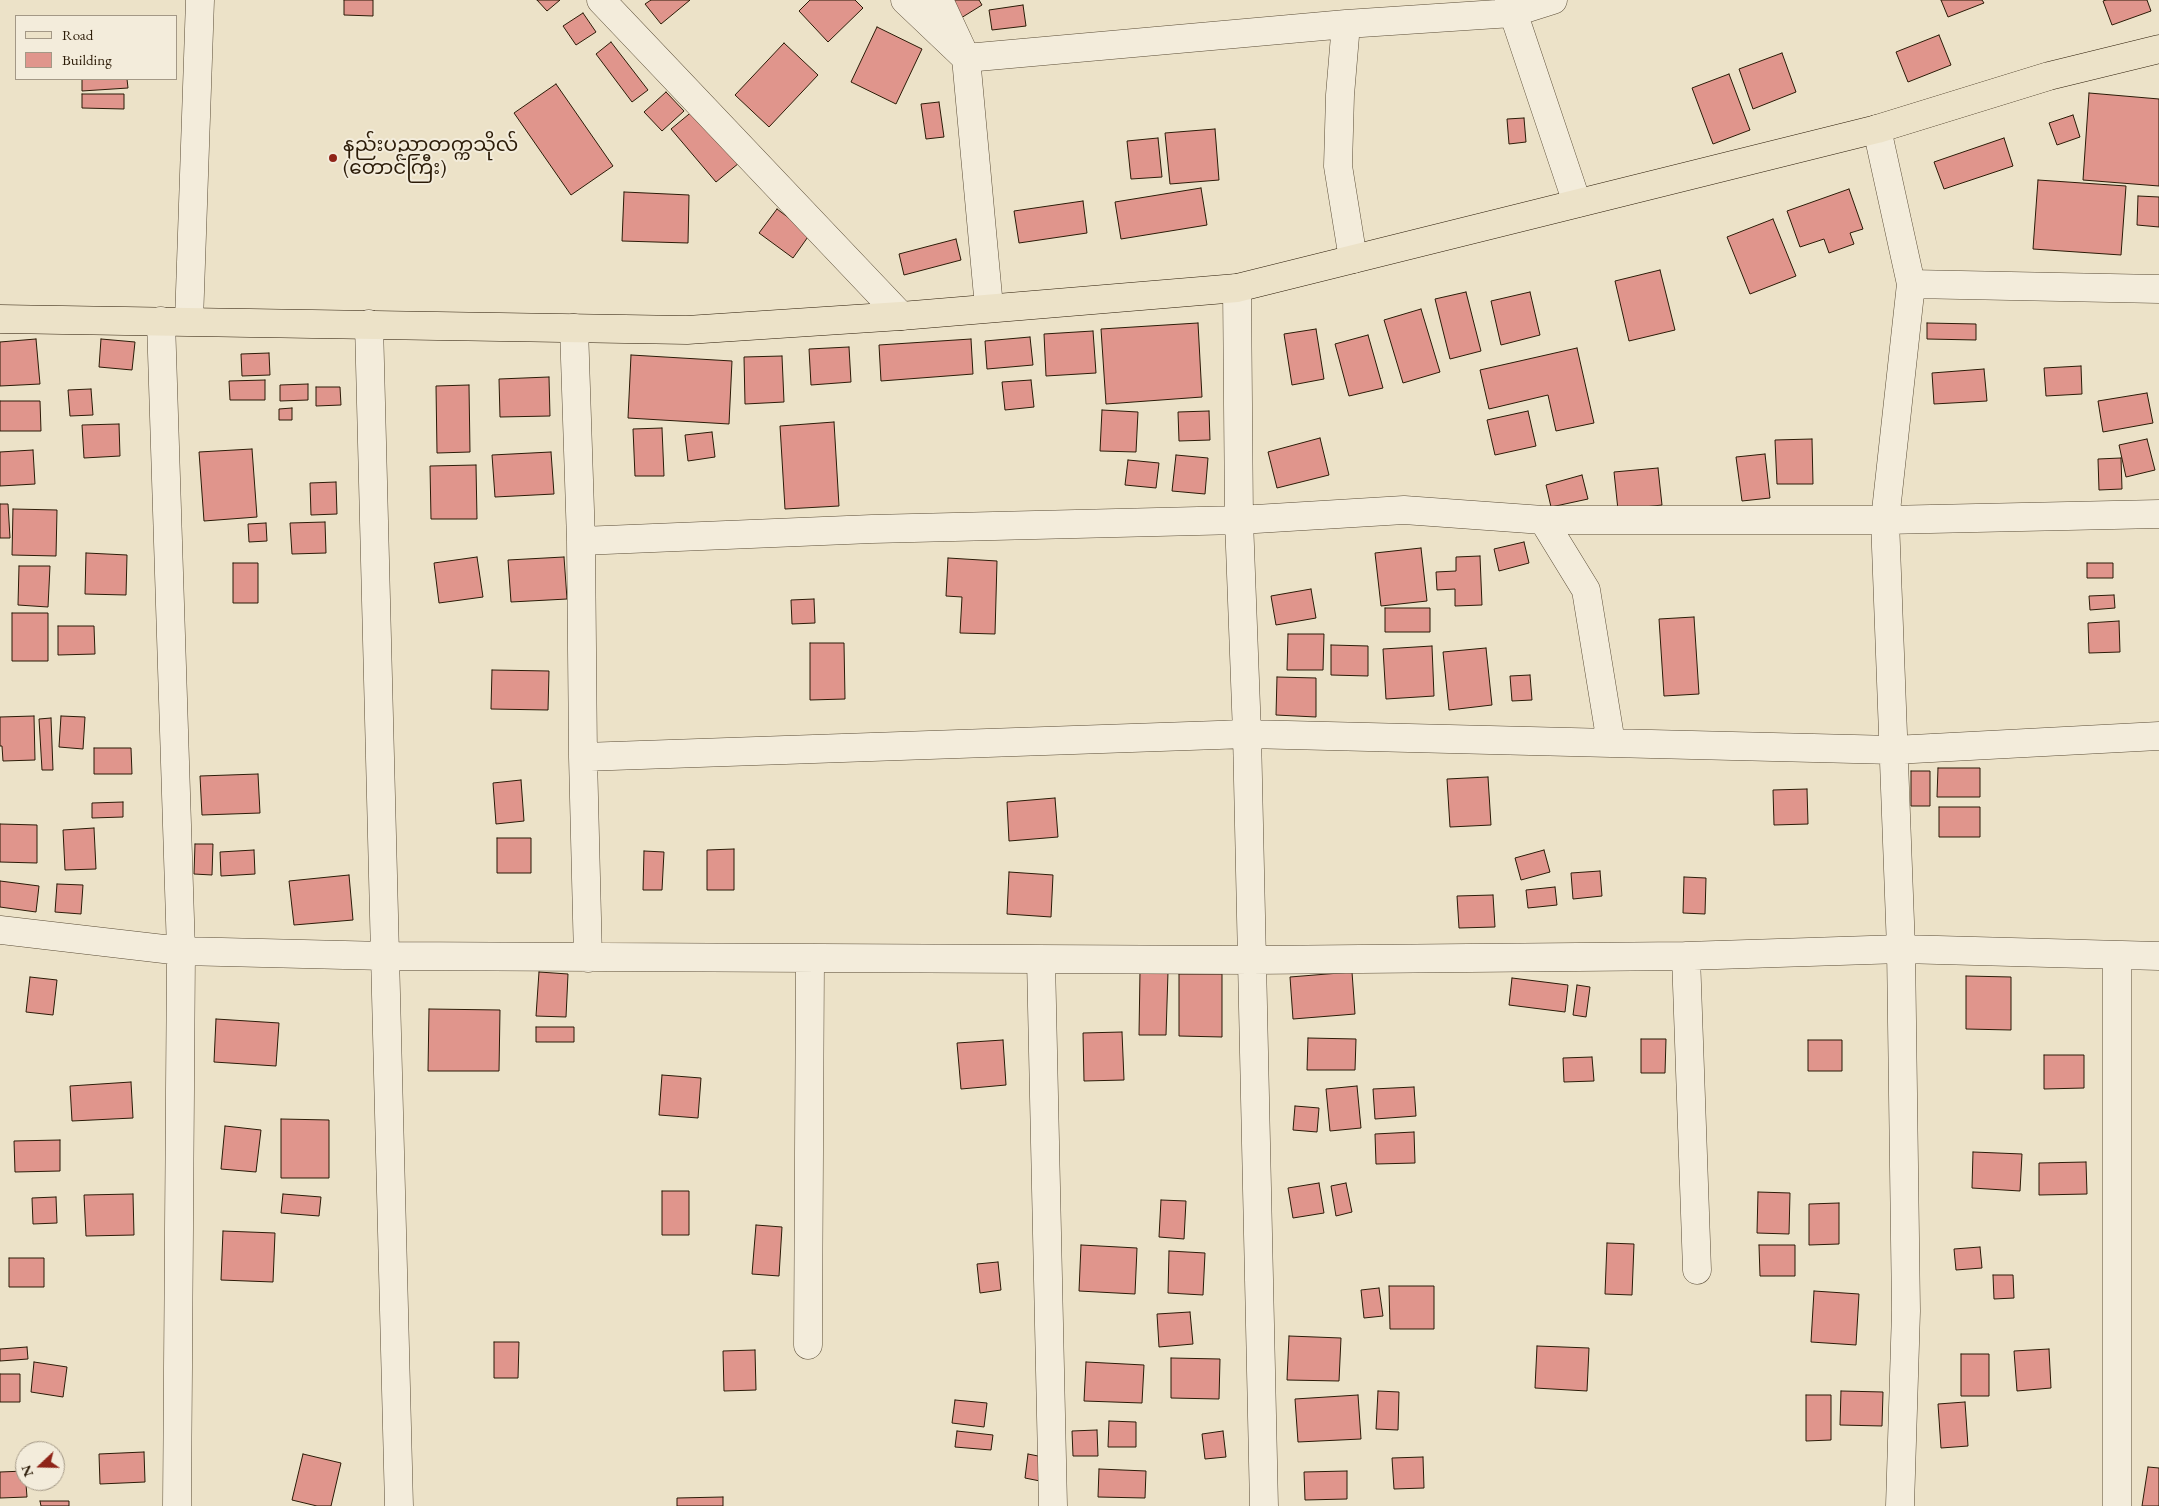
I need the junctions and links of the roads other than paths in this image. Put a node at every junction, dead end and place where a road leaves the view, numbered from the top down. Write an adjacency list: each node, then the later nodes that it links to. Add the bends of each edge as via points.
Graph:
1 (200, 0): 20 (street)
2 (601, 0): 17 (street)
3 (904, 0): 9 (street)
4 (939, 0): 9 (street)
5 (1553, 0): 6 (street)
6 (1511, 6): 7 (street); 11 (street)
7 (1346, 24): 9 (street); 12 (street, via 1338,166)
8 (2159, 49): 10 (main road, via 2049,76)
9 (966, 58): 16 (street)
10 (1877, 129): 11 (main road); 13 (street)
11 (1577, 203): 12 (main road)
12 (1353, 259): 14 (main road)
13 (1910, 284): 15 (street); 26 (street)
14 (1237, 288): 16 (main road); 24 (street)
15 (2159, 289)
16 (989, 307): 17 (main road)
17 (902, 316): 22 (main road, via 687,330)
18 (0, 319): 19 (main road)
19 (161, 321): 20 (main road); 35 (street)
20 (189, 321): 21 (main road)
21 (369, 324): 22 (main road); 37 (street)
22 (574, 328): 27 (street)
23 (2159, 514): 26 (street)
24 (1239, 520): 25 (street, via 1404,510); 27 (street, via 872,529); 28 (street)
25 (1544, 520): 26 (street); 30 (street, via 1586,590)
26 (1885, 520): 31 (street)
27 (581, 541): 32 (street)
28 (1247, 734): 30 (street); 32 (street); 43 (street)
29 (2159, 736): 31 (street)
30 (1612, 743): 31 (street)
31 (1894, 750): 34 (street)
32 (583, 757): 40 (street)
33 (0, 930): 35 (street)
34 (1901, 949): 36 (street); 38 (street); 50 (street, via 1906,1311)
35 (180, 951): 37 (street); 46 (street)
36 (2116, 955): 39 (street); 51 (street)
37 (385, 956): 40 (street); 47 (street)
38 (1686, 956): 43 (street); 44 (street)
39 (2159, 956)
40 (588, 958): 41 (street)
41 (810, 959): 42 (street); 45 (street)
42 (1041, 960): 43 (street); 48 (street)
43 (1252, 960): 49 (street)
44 (1697, 1270)
45 (808, 1345)
46 (177, 1506)
47 (399, 1506)
48 (1053, 1506)
49 (1264, 1506)
50 (1900, 1506)
51 (2117, 1506)

